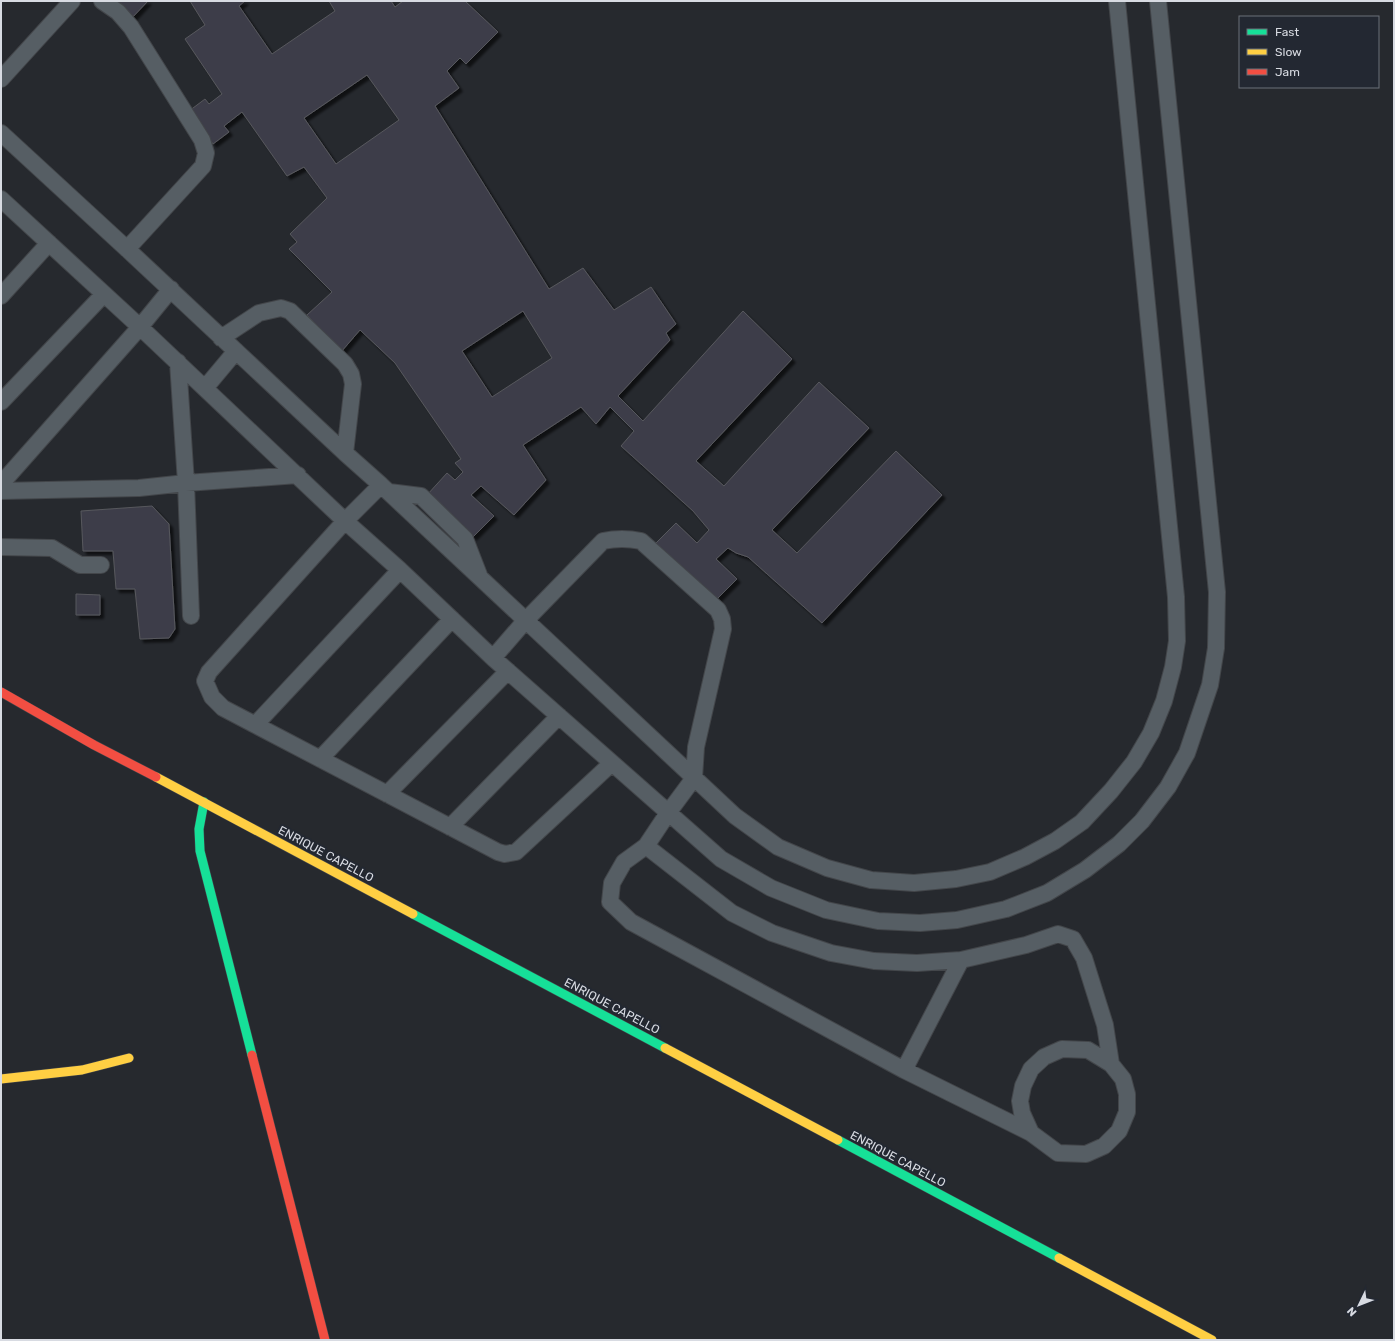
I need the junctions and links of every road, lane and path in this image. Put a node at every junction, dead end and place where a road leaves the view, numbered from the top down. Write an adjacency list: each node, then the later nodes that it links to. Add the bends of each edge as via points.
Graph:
1 (72, 1): 5 (lane)
2 (102, 1): 9 (lane, via 118,12 131,27 202,140 206,152 203,166)
3 (1117, 1): 39 (lane, via 1176,597 1177,641 1173,667 1164,701 1151,733 1134,762 1082,822 1024,858 990,872 956,879 914,883 871,880 827,868 778,847 734,816)
4 (1158, 1): 42 (lane, via 1217,592 1216,648 1210,685 1187,753 1168,787 1142,821 1119,844 1085,870 1047,893 1006,909 957,920 920,923 878,921 826,910 771,888 721,859)
5 (1, 79)
6 (1, 133): 9 (lane)
7 (1, 199): 8 (lane)
8 (49, 243): 11 (lane); 12 (lane)
9 (127, 249): 10 (lane)
10 (171, 289): 13 (lane); 14 (lane)
11 (104, 294): 13 (lane); 18 (lane)
12 (1, 296)
13 (140, 327): 16 (lane); 22 (lane)
14 (221, 338): 15 (lane); 19 (lane, via 259,313 281,308 290,311 345,364 351,374 353,384)
15 (236, 351): 17 (lane); 19 (lane)
16 (178, 362): 17 (lane); 21 (lane)
17 (205, 388): 20 (lane)
18 (1, 402)
19 (345, 453): 23 (lane)
20 (298, 475): 21 (lane); 25 (lane)
21 (186, 483): 24 (lane, via 139,488); 29 (lane)
22 (1, 484)
23 (385, 489): 25 (lane); 31 (lane)
24 (1, 491)
25 (345, 521): 28 (lane); 36 (lane, via 209,672 206,681 212,697 223,708)
26 (1, 547): 27 (lane, via 52,548 80,565)
27 (101, 565)
28 (400, 570): 30 (lane); 36 (lane)
29 (191, 616)
30 (452, 619): 32 (lane); 37 (lane)
31 (525, 621): 32 (lane); 39 (lane); 39 (lane, via 603,541 616,538 641,541 718,610 723,629 696,747)
32 (494, 658): 33 (lane)
33 (508, 671): 35 (lane); 40 (lane)
34 (1, 692): 41 (street, ENRIQUE CAPELLO, via 94,745)
35 (559, 716): 38 (lane); 43 (lane)
36 (255, 725): 37 (lane)
37 (320, 759): 40 (lane)
38 (612, 763): 42 (lane); 43 (lane, via 516,852 498,852)
39 (694, 778): 42 (lane)
40 (387, 794): 43 (lane)
41 (204, 802): 51 (street, via 199,829 200,851); 52 (street, ENRIQUE CAPELLO)
42 (668, 813): 44 (lane)
43 (450, 827)
44 (646, 846): 45 (lane, via 732,912 772,933 831,953 874,961 916,963); 48 (lane, via 624,862 612,883 610,902 631,922)
45 (961, 960): 47 (lane, via 1026,945 1058,934 1073,939 1084,958 1105,1025); 48 (lane)
46 (129, 1058): 49 (street, via 82,1070)
47 (1112, 1064): 50 (lane, via 1088,1050 1062,1049 1044,1057 1031,1069 1023,1086 1020,1101 1022,1113); 50 (lane, via 1123,1080 1127,1094 1127,1112 1119,1131 1104,1146 1086,1154 1058,1153)
48 (904, 1070): 50 (lane)
49 (1, 1079)
50 (1031, 1133)
51 (324, 1340)
52 (1212, 1340)

